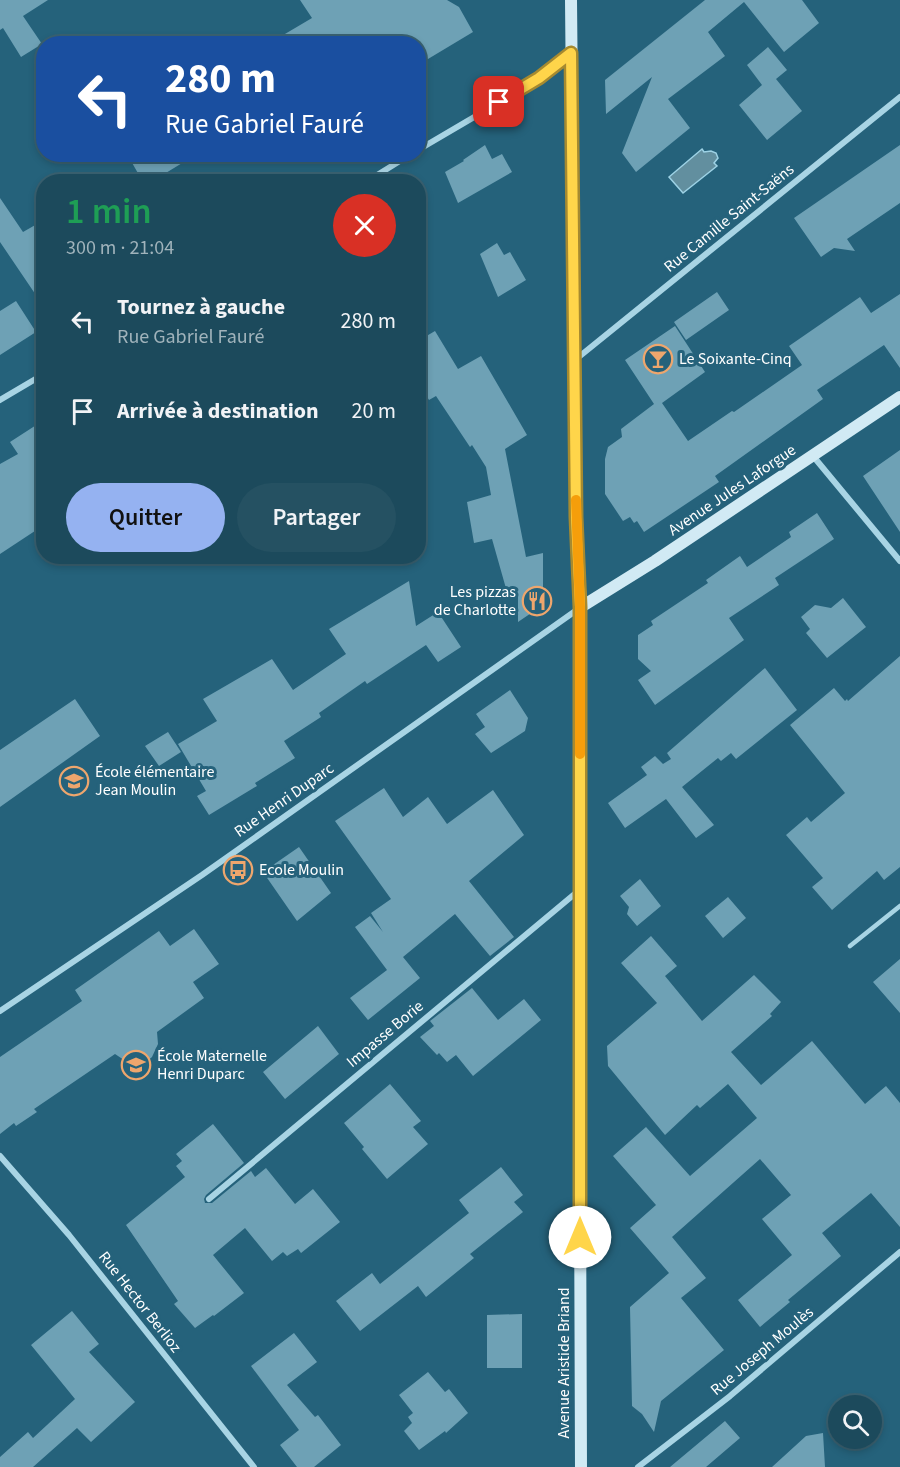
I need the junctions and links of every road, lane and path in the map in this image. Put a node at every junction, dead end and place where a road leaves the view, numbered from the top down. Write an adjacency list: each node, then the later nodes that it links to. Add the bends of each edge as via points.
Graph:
1 (571, 0): 2 (main road, Avenue Aristide Briand)
2 (571, 53): 4 (street, via 539,78); 7 (main road, Avenue Aristide Briand)
3 (900, 97): 7 (street, Rue Camille Saint-Saëns)
4 (426, 145)
5 (398, 162): 6 (street)
6 (379, 174)
7 (575, 360): 13 (main road, Avenue Aristide Briand)
8 (36, 379): 10 (street)
9 (900, 397): 11 (main road, Avenue Jules Laforgue)
10 (0, 399)
11 (813, 456): 12 (street); 13 (main road, Avenue Jules Laforgue)
12 (900, 561)
13 (580, 607): 14 (main road, Avenue Aristide Briand); 17 (street, Rue Henri Duparc, via 202,875)
14 (579, 891): 19 (street, Impasse Borie); 22 (main road, Avenue Aristide Briand)
15 (900, 906): 16 (lane)
16 (850, 946)
17 (0, 1011)
18 (0, 1156): 21 (street, Rue Hector Berlioz, via 69,1235)
19 (208, 1198)
20 (900, 1252): 23 (street, Rue Joseph Moulès, via 730,1396)
21 (254, 1467)
22 (581, 1467)
23 (638, 1467)

